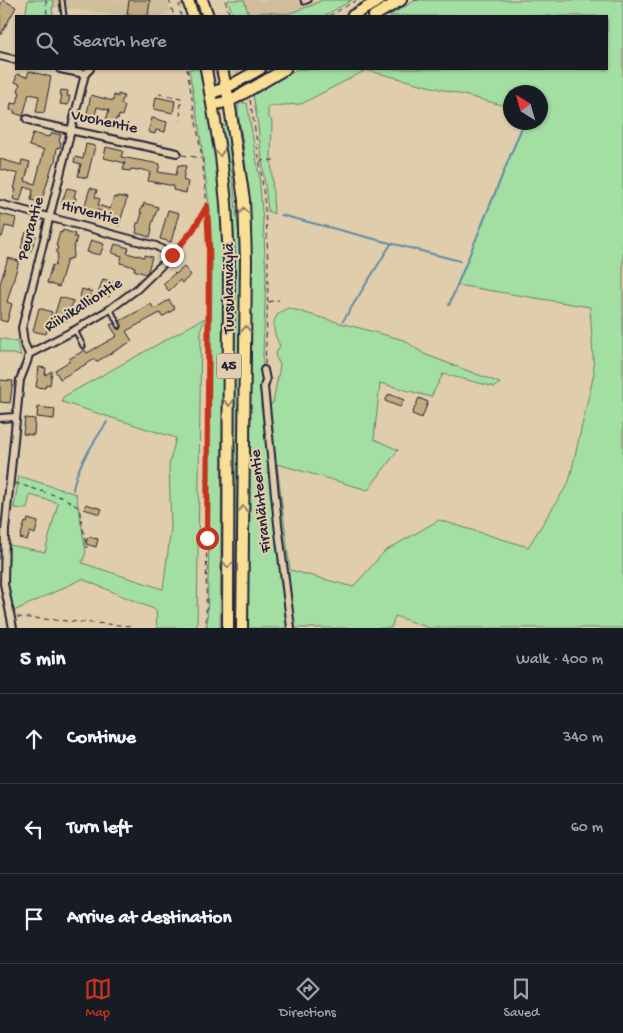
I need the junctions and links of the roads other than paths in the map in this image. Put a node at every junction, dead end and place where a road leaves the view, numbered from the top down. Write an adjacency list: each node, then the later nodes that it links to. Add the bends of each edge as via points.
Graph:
1 (62, 0): 8 (lane)
2 (202, 0): 10 (main road)
3 (303, 0): 4 (lane)
4 (309, 0)
5 (380, 0): 11 (main road)
6 (184, 2): 9 (main road)
7 (395, 2): 12 (main road)
8 (64, 15)
9 (192, 15)
10 (208, 15)
11 (354, 15)
12 (376, 15)
13 (0, 56): 14 (street)
14 (15, 60)
15 (74, 70): 20 (street)
16 (206, 70): 22 (main road, Tuusulanväylä / 45)
17 (222, 70): 21 (main road, Tuusulanväylä / 45)
18 (258, 70): 21 (main road)
19 (283, 70): 23 (main road)
20 (88, 71): 26 (street, Peurantie)
21 (226, 88): 22 (main road); 23 (main road, Tuusulanväylä / 45)
22 (211, 92): 24 (main road, Tuusulanväylä / 45)
23 (229, 101): 24 (main road); 42 (main road, Tuusulanväylä / 45, one-way to 23, via 246,260 244,200)
24 (213, 105): 41 (main road, Tuusulanväylä / 45, one-way to 41, via 226,203 229,261)
25 (27, 118): 26 (street, Vuohentie)
26 (72, 130): 27 (street, Vuohentie); 29 (street, Peurantie)
27 (177, 153)
28 (0, 204): 29 (street, Hirventie)
29 (50, 218): 30 (street, Hirventie, via 156,246); 35 (street, Peurantie, via 22,328)
30 (172, 255): 31 (street, Riihikalliontie)
31 (110, 310): 32 (lane); 33 (street, Riihikalliontie)
32 (119, 326)
33 (75, 330): 34 (lane); 35 (street, Riihikalliontie)
34 (83, 346)
35 (29, 354): 37 (street, via 20,380)
36 (264, 370): 43 (street, Firanlähteentie)
37 (16, 417): 38 (street); 39 (street)
38 (0, 418)
39 (2, 584): 40 (street)
40 (13, 628)
41 (228, 628)
42 (242, 628)
43 (291, 628)

